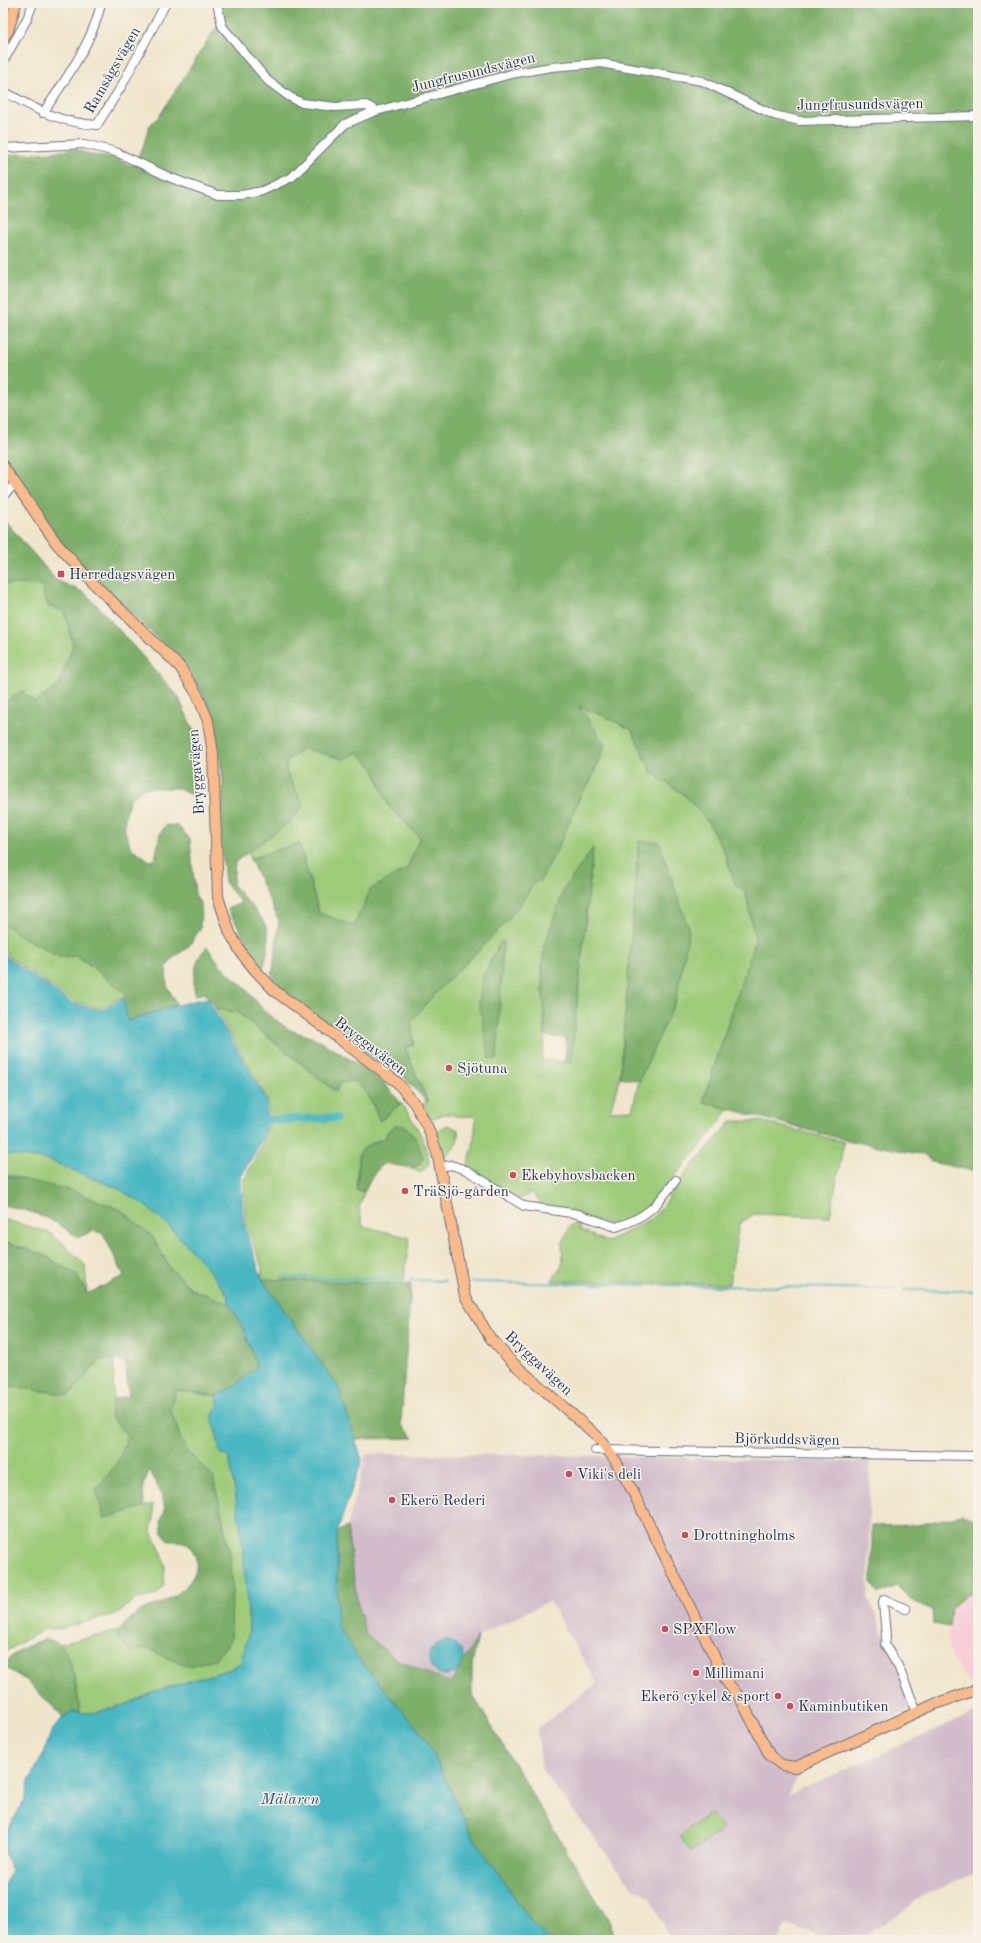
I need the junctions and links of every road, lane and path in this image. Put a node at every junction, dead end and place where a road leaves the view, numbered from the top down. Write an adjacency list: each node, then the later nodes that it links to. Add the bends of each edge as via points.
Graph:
1 (16, 3): 6 (main road, via 11,23)
2 (33, 3): 7 (street)
3 (101, 3): 10 (street, via 98,18 70,72)
4 (166, 3): 10 (street, Ramsågsvägen, via 121,87 97,125 78,123)
5 (218, 3): 9 (street, via 222,26 268,81 302,104 335,107 366,105 372,108)
6 (3, 38)
7 (3, 62)
8 (3, 90): 10 (street, Ramsågsvägen)
9 (373, 112): 11 (street, Jungfrusundsvägen, via 511,74 551,67 600,63 702,81 774,115 800,121); 12 (street, Jungfrusundsvägen, via 345,124 292,177 262,191 242,196 218,195 171,178 116,152 84,144)
10 (43, 113)
11 (978, 116)
12 (3, 148)
13 (3, 466): 14 (main road, Bryggavägen)
14 (16, 483): 15 (street); 16 (main road, Bryggavägen, via 57,544 87,577 180,667 197,694 208,721 213,754 218,897 230,933 242,954 275,990 397,1082 415,1104 428,1128)
15 (3, 496)
16 (440, 1167): 17 (street, via 451,1166 466,1170 524,1206 578,1214 616,1227 643,1217); 19 (main road, Bryggavägen, via 465,1296 491,1339 513,1362 597,1436)
17 (676, 1180)
18 (595, 1450): 19 (street, Björkuddsvägen)
19 (609, 1451): 20 (street, Björkuddsvägen); 23 (main road, Bryggavägen, via 632,1490 727,1682 740,1698 764,1748 773,1759 782,1765 796,1767)
20 (978, 1456)
21 (906, 1609): 23 (street, via 884,1599 885,1645 898,1666)
22 (978, 1689): 23 (main road, Bryggavägen)
23 (917, 1712)

